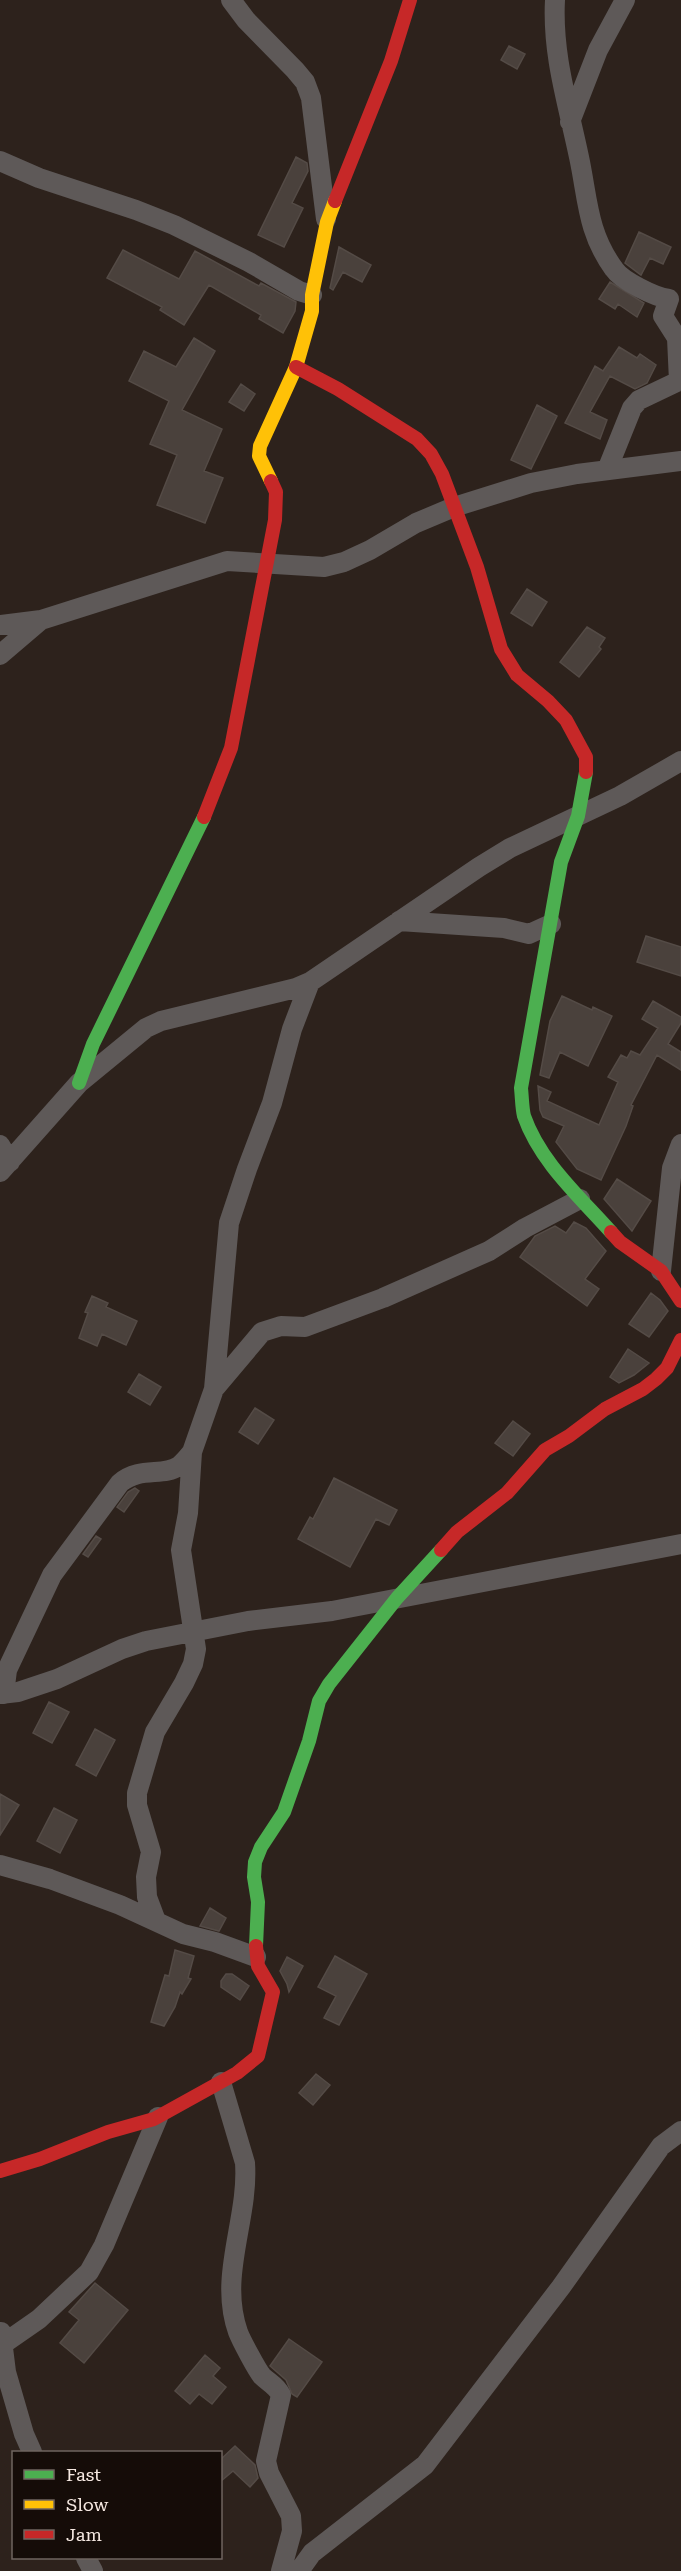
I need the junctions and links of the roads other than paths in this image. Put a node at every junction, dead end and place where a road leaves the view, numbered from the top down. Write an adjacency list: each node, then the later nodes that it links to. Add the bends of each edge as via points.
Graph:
1 (231, 0): 7 (street, via 305,82 311,98)
2 (410, 0): 7 (street, via 391,61)
3 (555, 0): 5 (street, via 556,49)
4 (625, 0): 5 (street, via 598,50)
5 (570, 122): 10 (street, via 588,218 608,260 623,279 669,299 663,316 677,338)
6 (0, 161): 8 (street, via 174,225)
7 (327, 222): 8 (street)
8 (312, 295): 9 (street, via 312,310)
9 (296, 367): 13 (street, via 417,439 442,474); 14 (street, via 260,446 259,456 276,492)
10 (680, 381): 12 (street, via 639,400 632,408)
11 (681, 461): 12 (street)
12 (607, 470): 13 (street, via 531,483)
13 (454, 507): 14 (street, via 344,562 324,567); 19 (street, via 501,649 517,675 566,720 581,745 586,768)
14 (268, 562): 15 (street, via 226,561); 25 (street, via 235,734 213,798 93,1044)
15 (41, 620): 16 (street); 17 (street)
16 (0, 625)
17 (0, 655)
18 (681, 761): 19 (street)
19 (578, 816): 20 (street, via 510,848); 21 (street, via 561,862)
20 (399, 921): 22 (street, via 487,926); 24 (street)
21 (551, 924): 22 (street); 23 (street)
22 (529, 933): 23 (street)
23 (546, 957): 29 (street, via 521,1088 522,1104 540,1148)
24 (310, 982): 25 (street, via 161,1021 146,1028); 33 (street, via 229,1223)
25 (79, 1083): 28 (street)
26 (0, 1144): 28 (street)
27 (679, 1155): 30 (street, via 666,1213)
28 (5, 1167)
29 (580, 1199): 30 (street, via 620,1242); 33 (street, via 489,1251 383,1298 304,1327 281,1326 262,1332)
30 (661, 1271): 31 (street)
31 (681, 1301)
32 (681, 1340): 36 (street, via 667,1368 656,1379 545,1450 507,1493 457,1532)
33 (214, 1389): 34 (street)
34 (192, 1452): 37 (street, via 181,1550); 38 (street, via 178,1466 129,1475 120,1482 52,1575)
35 (681, 1544): 36 (street)
36 (398, 1598): 37 (street); 43 (street, via 319,1701 284,1812 255,1862)
37 (194, 1633): 38 (street, via 122,1649 57,1680 18,1692); 40 (street, via 193,1664 155,1732 137,1793 150,1846)
38 (3, 1684)
39 (0, 1865): 41 (street)
40 (146, 1877): 41 (street); 42 (street, via 147,1898)
41 (120, 1905): 42 (street)
42 (156, 1921): 43 (street)
43 (256, 1958): 44 (street, via 273,1992 261,2048 253,2062)
44 (221, 2082): 45 (street); 51 (street, via 246,2176 232,2265 233,2306 238,2331 261,2375 277,2386 281,2395 266,2461 291,2516 292,2531)
45 (158, 2117): 47 (street, via 106,2133 27,2166); 48 (street, via 104,2246 89,2272 39,2319)
46 (681, 2131): 52 (street, via 661,2146 561,2287 425,2465 312,2553)
47 (0, 2171)
48 (2, 2337): 49 (street)
49 (7, 2403): 50 (street)
50 (31, 2451)
51 (281, 2571)
52 (299, 2571)

